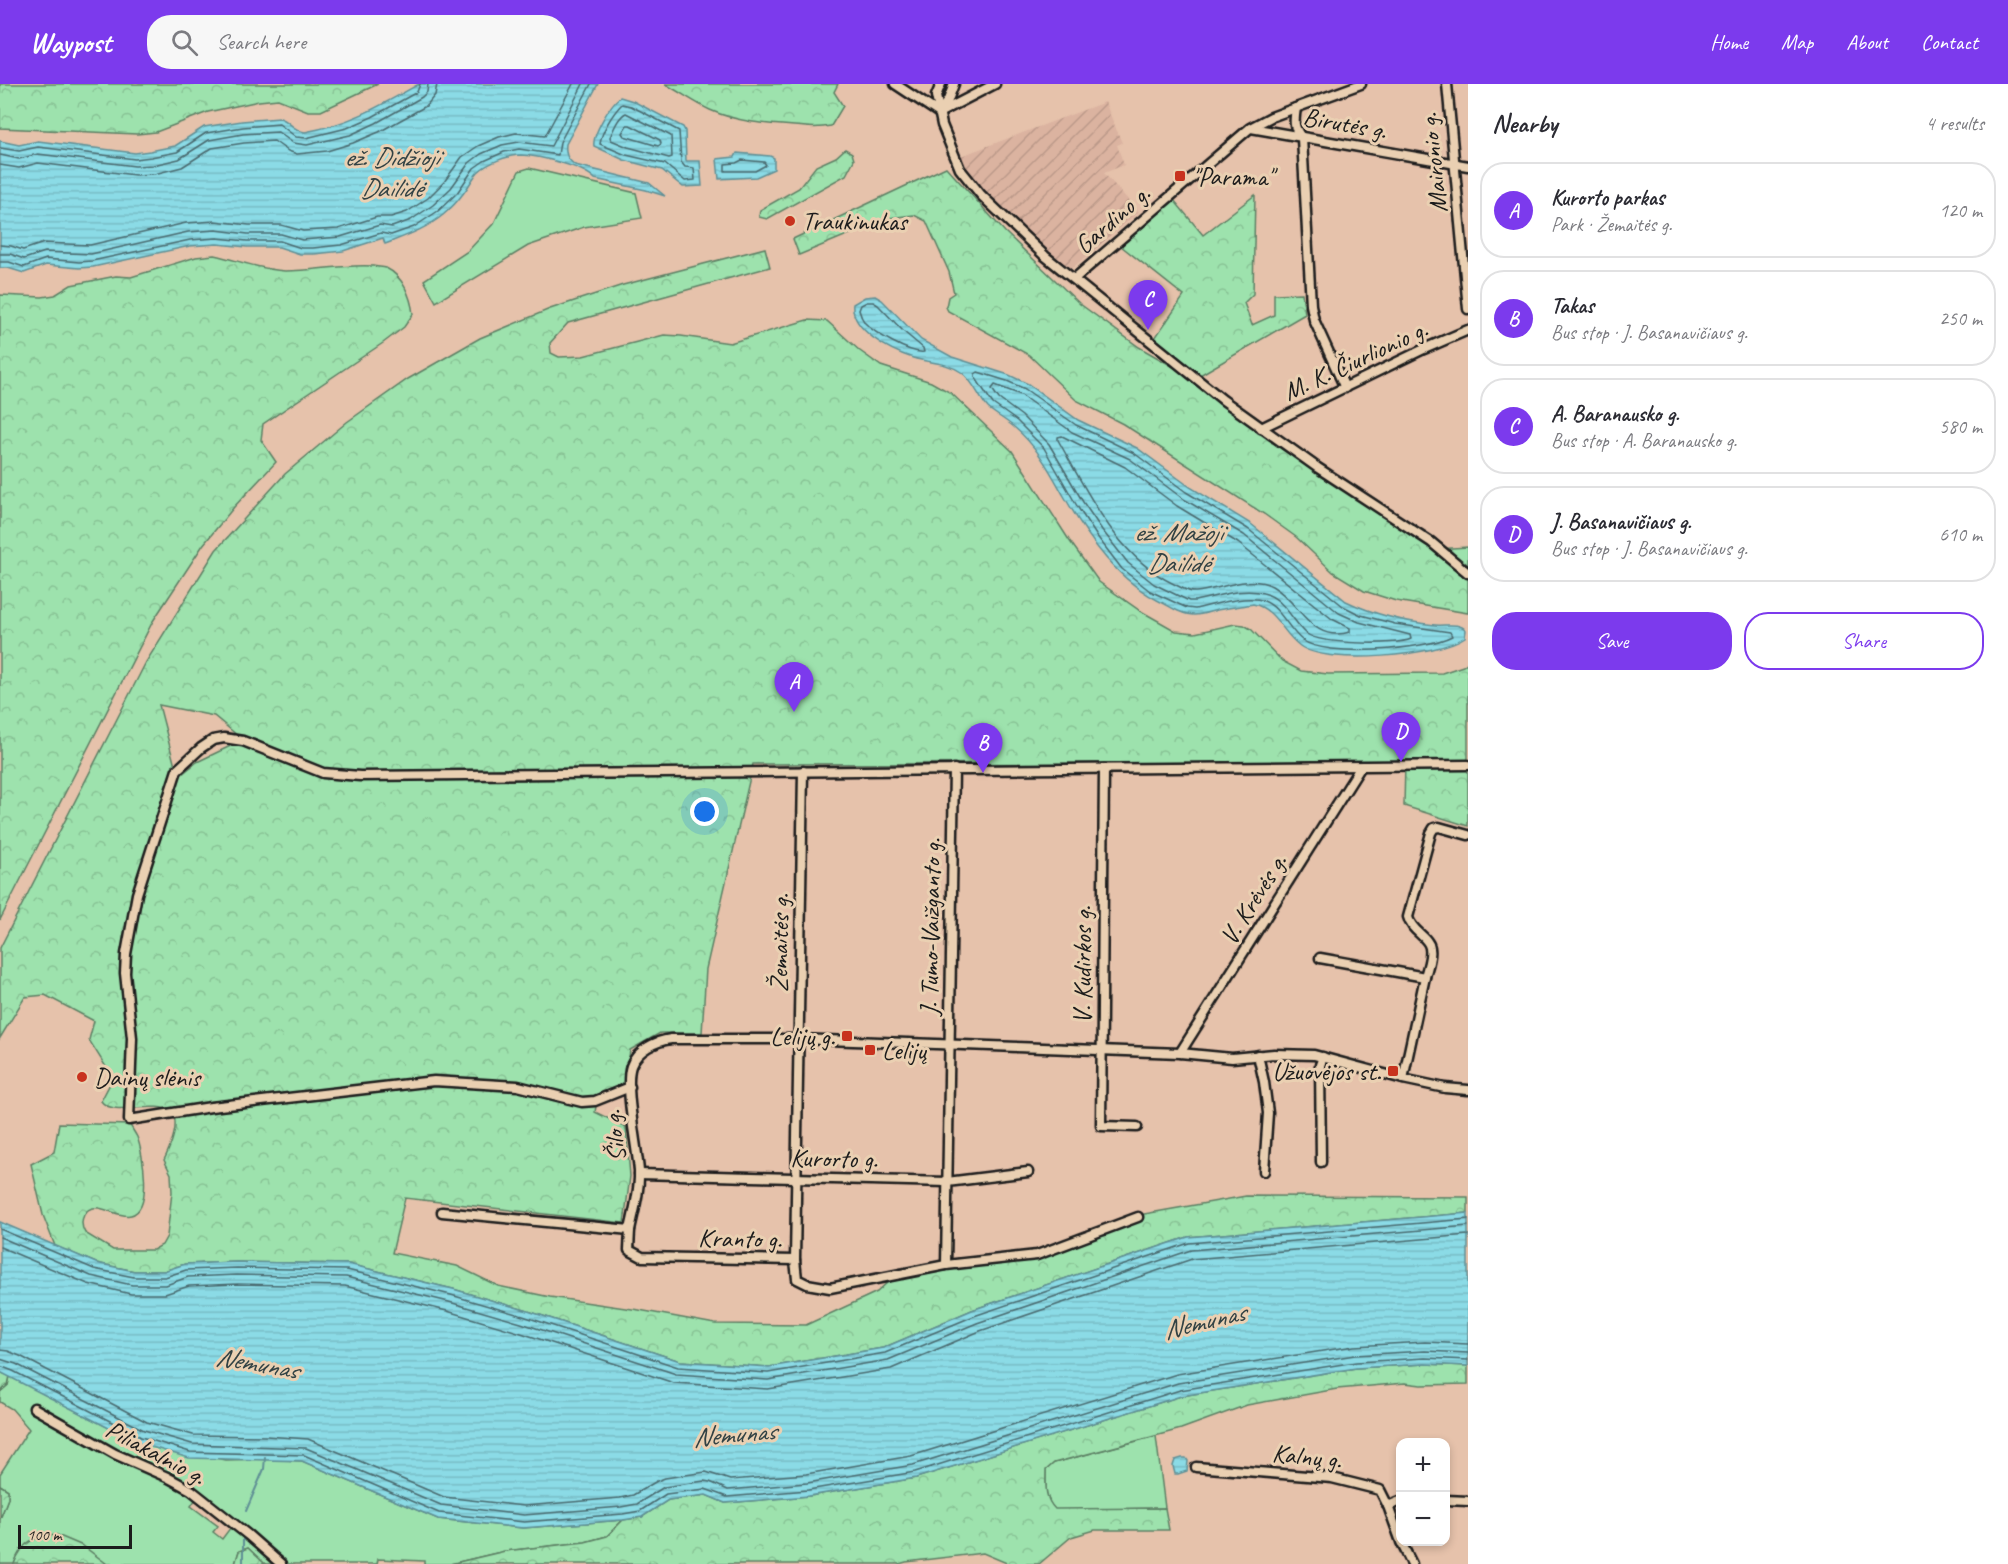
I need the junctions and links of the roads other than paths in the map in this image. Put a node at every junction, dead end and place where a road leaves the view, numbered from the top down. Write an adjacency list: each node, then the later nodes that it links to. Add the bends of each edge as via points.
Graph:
1 (895, 84): 8 (street)
2 (940, 84): 8 (street, via 936,96)
3 (954, 84): 8 (street)
4 (995, 84): 8 (street)
5 (1361, 84): 7 (street, Gardino g.)
6 (1447, 84): 11 (street, Maironio g.)
7 (1296, 108): 9 (street, Gardino g.); 10 (street, via 1294,124)
8 (939, 113): 13 (street, via 946,138 969,181)
9 (1250, 128): 10 (street, Birutės g.); 13 (street, Gardino g.)
10 (1302, 138): 11 (street, Birutės g.); 16 (street, via 1311,305)
11 (1455, 163): 12 (street, Birutės g.); 14 (street, Maironio g.)
12 (1468, 166)
13 (1074, 279): 17 (street)
14 (1468, 309)
15 (1468, 330): 16 (street, M. K. Čiurlionio g.)
16 (1345, 388): 17 (street, M. K. Čiurlionio g.)
17 (1261, 428): 18 (street, via 1431,542)
18 (1468, 573)
19 (1468, 765): 20 (street)
20 (1360, 768): 22 (street); 30 (street, V. Krėvės g.)
21 (954, 769): 22 (street); 23 (street); 28 (street, J. Tumo-Vaižganto g.)
22 (1104, 769): 29 (street, V. Kudirkos g.)
23 (803, 771): 27 (street, Žemaitės g.); 34 (street, via 360,776 323,773 243,741 224,738 201,748 177,770 137,894 126,954 132,1038 129,1120 434,1082 518,1086 582,1102)
24 (1468, 835): 26 (street, via 1439,827 1431,832 1408,917 1412,928 1431,949)
25 (1320, 958): 26 (street)
26 (1425, 976): 33 (street)
27 (798, 1039): 28 (street); 34 (street, Šilo g., via 661,1040 637,1054 631,1067); 41 (street, Žemaitės g.)
28 (949, 1044): 29 (street); 42 (street, J. Tumo-Vaižganto g.)
29 (1102, 1051): 30 (street); 36 (street, V. Kudirkos g., via 1101,1126)
30 (1180, 1053): 31 (street, via 1232,1058)
31 (1258, 1055): 32 (street); 38 (street, via 1268,1113)
32 (1323, 1057): 33 (street); 37 (street)
33 (1402, 1079): 35 (street)
34 (630, 1087): 40 (street, Šilo g.)
35 (1468, 1090)
36 (1137, 1127)
37 (1321, 1162)
38 (1264, 1171)
39 (1028, 1172): 42 (street, Kurorto g.)
40 (639, 1174): 41 (street, Kurorto g.); 45 (street, Šilo g.)
41 (796, 1179): 42 (street, Kurorto g.); 46 (street, Žemaitės g.)
42 (947, 1182): 47 (street, J. Tumo-Vaižganto g.)
43 (442, 1212): 45 (street)
44 (1138, 1217): 47 (street, Kranto g., via 1037,1255)
45 (630, 1230): 46 (street, Kranto g., via 630,1250 642,1257)
46 (795, 1260): 47 (street, Kranto g., via 797,1279 830,1288)
47 (946, 1265)
48 (34, 1408): 56 (street, Piliakalnio g., via 115,1454 191,1490)
49 (1196, 1467): 53 (street, Kalnų g., via 1332,1478 1380,1490)
50 (1450, 1500): 51 (street)
51 (1468, 1501)
52 (1396, 1503): 53 (street)
53 (1388, 1506): 54 (street)
54 (1396, 1527)
55 (1404, 1546): 57 (street)
56 (281, 1564)
57 (1412, 1564)

